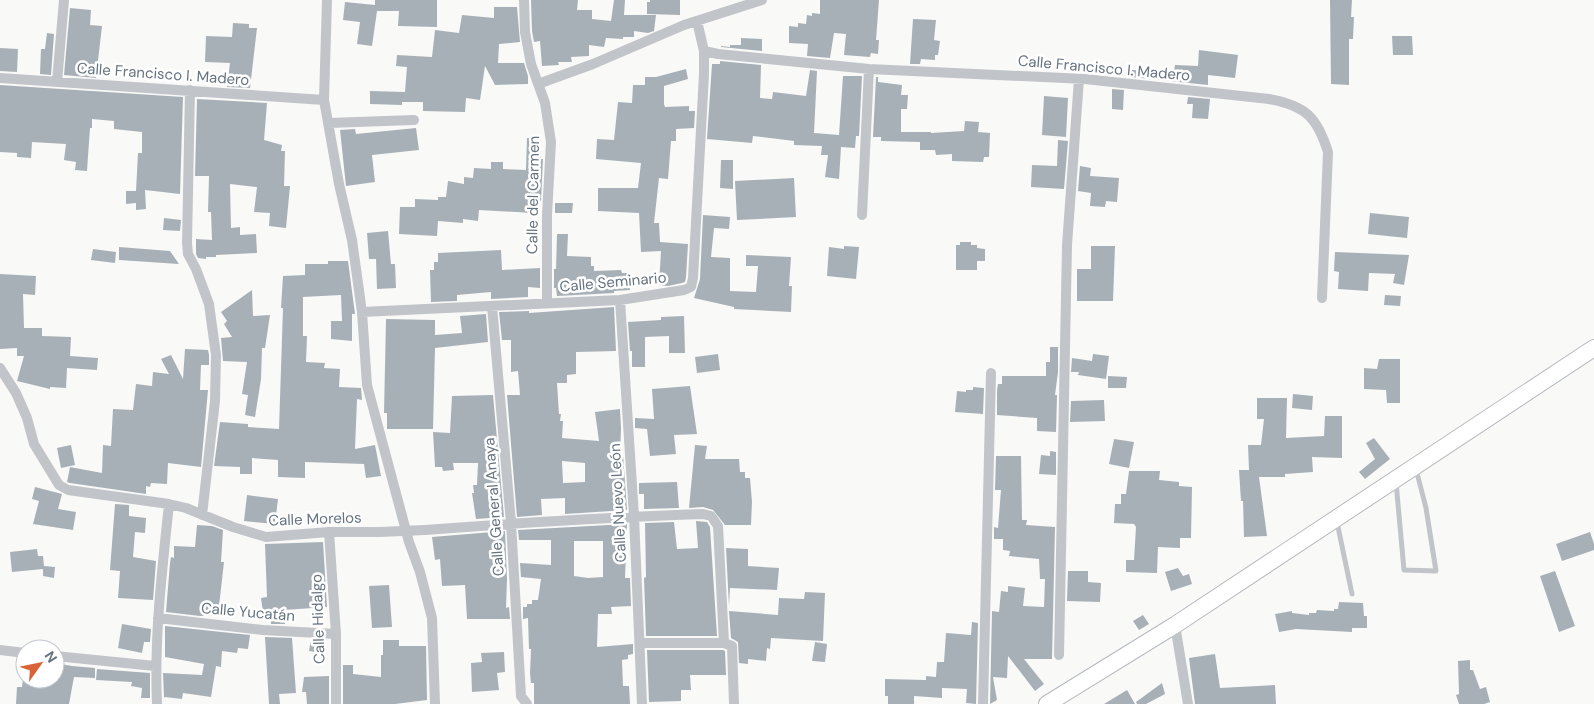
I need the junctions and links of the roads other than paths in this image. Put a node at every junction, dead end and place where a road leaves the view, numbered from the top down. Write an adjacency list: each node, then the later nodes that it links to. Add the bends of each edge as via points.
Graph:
1 (64, 0): 10 (street)
2 (327, 0): 13 (street)
3 (524, 0): 11 (street, Calle del Carmen, via 525,32)
4 (762, 0): 5 (street)
5 (697, 21): 6 (street); 11 (street)
6 (704, 51): 7 (street, Calle Francisco I. Madero); 18 (street, Calle Seminario, via 691,287)
7 (868, 69): 9 (street, Calle Francisco I. Madero); 16 (street)
8 (0, 78): 10 (street, Calle Francisco I. Madero)
9 (1079, 79): 17 (street, Calle Francisco I. Madero, via 1270,99 1296,106 1311,116 1321,131 1328,152); 41 (street, via 1067,245)
10 (56, 82): 12 (street, Calle Francisco I. Madero)
11 (538, 84): 19 (street, Calle del Carmen, via 551,142)
12 (190, 90): 13 (street, Calle Francisco I. Madero); 28 (street, via 187,244 188,254 209,304 216,355 215,401)
13 (324, 100): 15 (street)
14 (414, 120): 15 (street)
15 (328, 123): 21 (street, via 352,240)
16 (862, 215)
17 (1322, 298)
18 (620, 300): 19 (street, Calle Seminario); 29 (street, Calle Nuevo León)
19 (547, 303): 20 (street, Calle Seminario)
20 (492, 306): 21 (street, Calle Seminario); 31 (street, Calle General Anaya)
21 (362, 312): 47 (street, via 367,385 432,618)
22 (1594, 348): 25 (main road)
23 (0, 368): 27 (street, Calle Morelos, via 16,393 34,444 59,486)
24 (991, 373): 51 (street)
25 (1416, 466): 26 (main road); 26 (lane, via 1436,571 1404,570)
26 (1396, 480): 30 (main road)
27 (169, 504): 28 (street, Calle Morelos); 34 (street)
28 (202, 515): 32 (street, Calle Morelos, via 266,537)
29 (634, 516): 31 (street, Calle Morelos); 37 (street, Calle Nuevo León); 38 (street, Calle Morelos, via 711,516 718,526)
30 (1336, 519): 33 (lane); 35 (main road)
31 (511, 523): 32 (street, Calle Morelos, bridge, via 425,530); 48 (street, Calle General Anaya, via 521,696)
32 (329, 532): 36 (street, Calle Hidalgo)
33 (1352, 594)
34 (158, 618): 36 (street, Calle Yucatán, via 263,630); 43 (street)
35 (1174, 624): 44 (main road); 52 (street)
36 (336, 634): 46 (street, Calle Hidalgo)
37 (640, 643): 38 (street); 49 (street, Calle Nuevo León)
38 (724, 643): 50 (street, via 732,646)
39 (0, 650): 40 (street)
40 (15, 652)
41 (1059, 655)
42 (65, 657): 43 (street)
43 (155, 666): 45 (street)
44 (1049, 703)
45 (157, 704)
46 (336, 704)
47 (434, 704)
48 (526, 704)
49 (642, 704)
50 (734, 704)
51 (983, 704)
52 (1188, 704)

